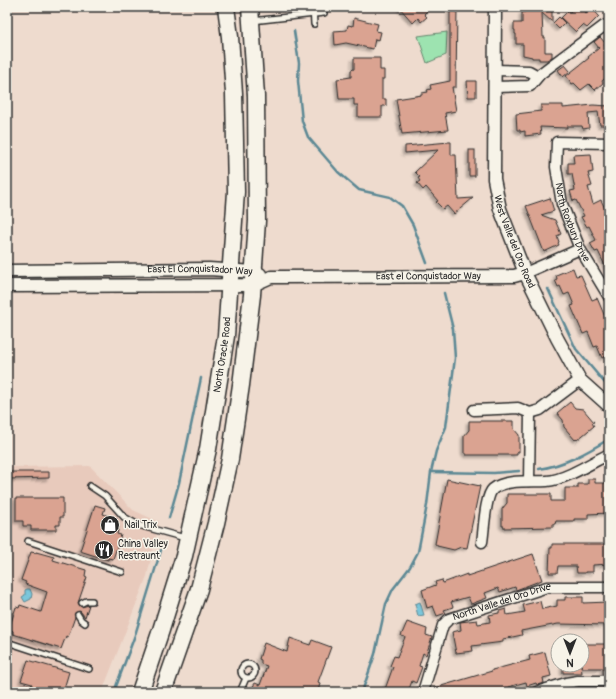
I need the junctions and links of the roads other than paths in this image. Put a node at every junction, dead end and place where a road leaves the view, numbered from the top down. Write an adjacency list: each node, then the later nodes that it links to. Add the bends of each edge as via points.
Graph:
1 (226, 7): 18 (highway, North Oracle Road, via 234,93 236,192)
2 (312, 7): 6 (lane)
3 (495, 7): 9 (street, West Valle del Oro Road)
4 (250, 14): 6 (lane); 19 (highway, via 256,96 257,161 257,221)
5 (324, 14): 6 (lane)
6 (313, 15): 7 (lane)
7 (314, 24)
8 (609, 24): 10 (street)
9 (494, 70): 10 (street, via 529,71); 11 (street, West Valle del Oro Road)
10 (538, 76): 11 (street, via 530,86)
11 (494, 87): 16 (street, West Valle del Oro Road, via 494,179 500,209)
12 (609, 143): 13 (street, North Roxbury Drive, via 558,142 556,167 562,204)
13 (580, 249): 16 (street, East el Conquistador Way); 22 (street, North Roxbury Drive)
14 (7, 271): 15 (street, East El Conquistador Way)
15 (110, 271): 18 (street, East El Conquistador Way, via 209,269); 21 (street)
16 (525, 274): 17 (street, East el Conquistador Way); 23 (street, West Valle del Oro Road)
17 (271, 277): 19 (street, East El Conquistador Way)
18 (230, 278): 19 (street, East El Conquistador Way); 21 (street, East El Conquistador Way); 30 (highway, North Oracle Road, via 226,336 208,449)
19 (253, 278): 43 (highway, via 230,459 199,589)
20 (7, 286): 21 (street, East El Conquistador Way)
21 (111, 286)
22 (609, 297)
23 (580, 380): 24 (street, West Valle del Oro Road); 26 (street, via 540,410)
24 (609, 406)
25 (474, 410): 26 (street, via 518,408)
26 (530, 413): 28 (street)
27 (609, 454): 28 (street, via 550,481)
28 (529, 482): 32 (street, via 504,483 493,489 488,498)
29 (90, 486): 30 (lane, via 105,496 124,517 138,525)
30 (188, 538): 44 (highway, North Oracle Road)
31 (28, 541): 33 (lane)
32 (482, 542)
33 (122, 572)
34 (609, 587): 46 (street, North Valle del Oro Drive, via 547,587 449,619 443,625)
35 (92, 601): 36 (lane)
36 (82, 603)
37 (78, 615): 38 (lane)
38 (85, 623)
39 (7, 642): 40 (lane)
40 (89, 669)
41 (246, 678): 45 (lane)
42 (609, 682): 47 (street, via 578,681)
43 (165, 691)
44 (140, 692)
45 (240, 692)
46 (423, 692)
47 (537, 692)

